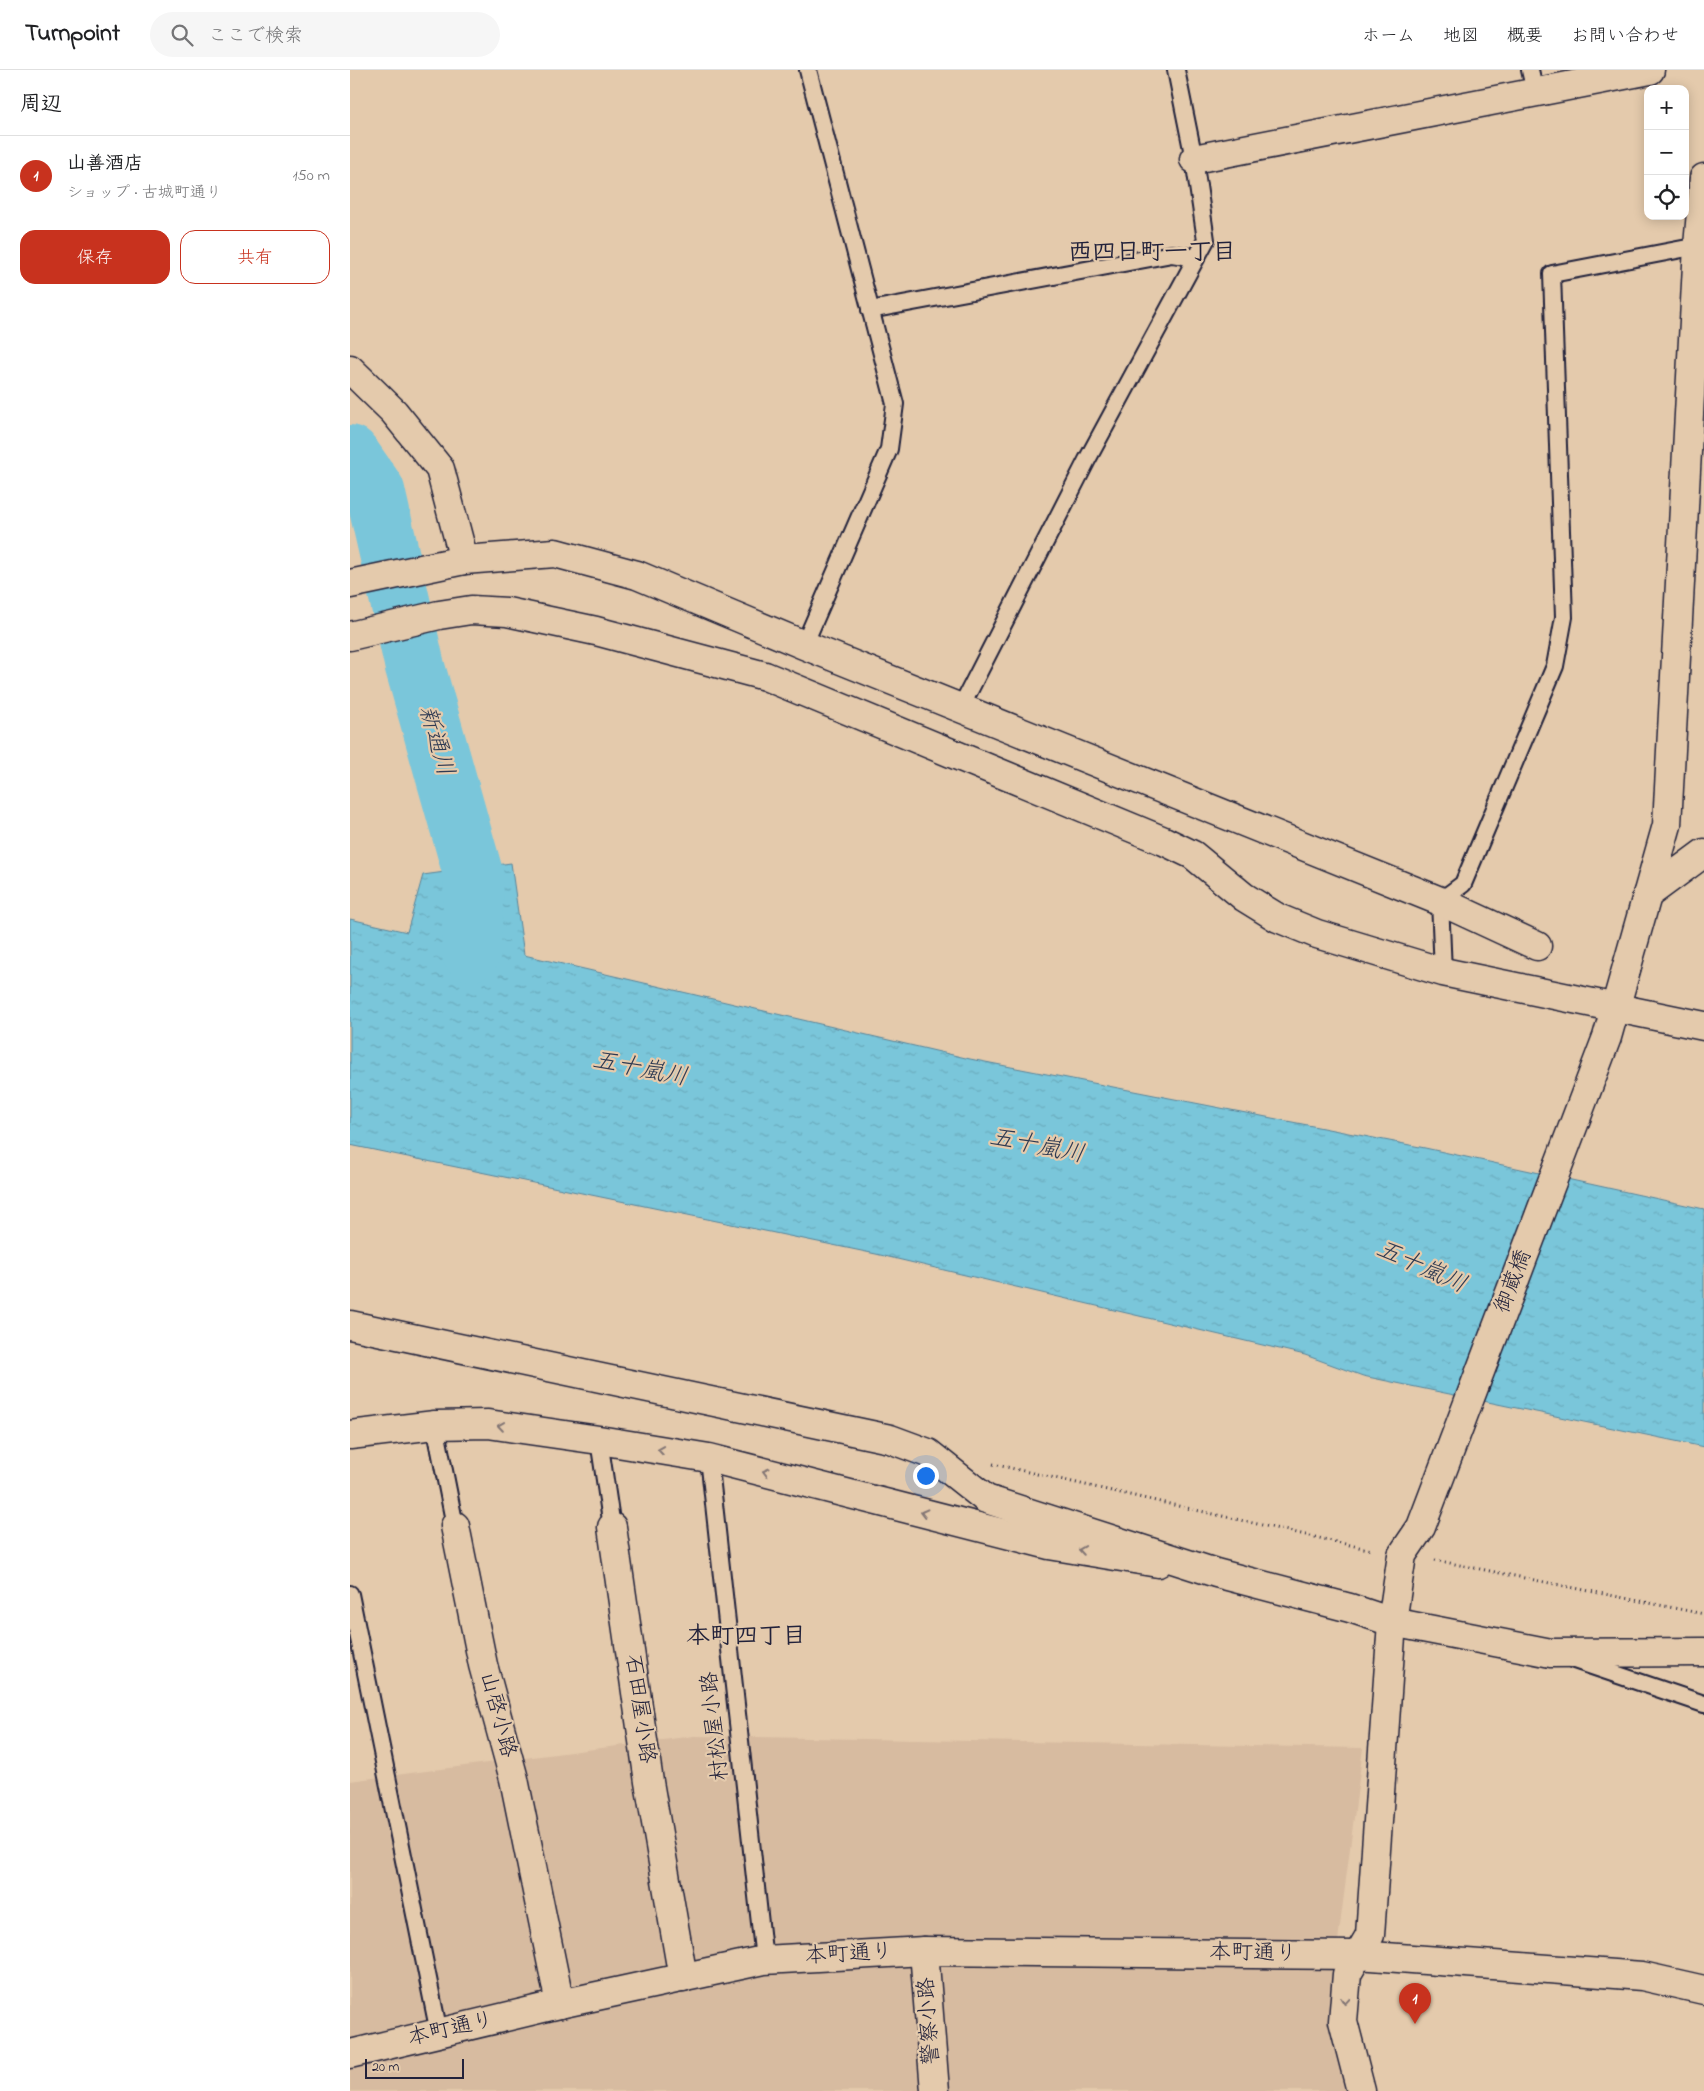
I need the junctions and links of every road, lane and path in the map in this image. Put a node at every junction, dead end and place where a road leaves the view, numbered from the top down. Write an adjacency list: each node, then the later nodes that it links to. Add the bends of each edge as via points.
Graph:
1 (808, 70): 9 (lane)
2 (1176, 70): 5 (lane)
3 (1650, 70): 4 (street)
4 (1533, 81): 5 (street)
5 (1194, 159): 8 (lane, via 1206,240)
6 (1704, 178): 7 (street, 御蔵橋)
7 (1700, 238): 17 (street, 御蔵橋, via 1667,825); 18 (lane, via 1552,274 1564,617 1555,666 1463,884)
8 (1196, 258): 9 (lane, via 1172,254); 15 (lane, via 1087,460)
9 (870, 310): 14 (lane, via 895,404 889,449)
10 (350, 369): 11 (street, via 394,412 440,469)
11 (464, 560): 12 (street); 14 (street, via 555,553 637,575)
12 (350, 584)
13 (350, 636): 20 (street, via 455,612 507,612 596,631 765,676 1164,841 1193,855 1244,897 1278,918 1317,934)
14 (804, 645): 15 (street)
15 (961, 707): 18 (street)
16 (1704, 853): 17 (street)
17 (1647, 895): 21 (street, 御蔵橋)
18 (1440, 901): 19 (street); 20 (lane)
19 (1537, 946)
20 (1443, 972): 21 (street)
21 (1616, 1007): 22 (street); 31 (street, 御蔵橋, via 1421,1527)
22 (1704, 1026)
23 (350, 1325): 32 (street, via 890,1439 928,1453 986,1499)
24 (434, 1426): 25 (street); 26 (street, one-way to 24, via 488,1424); 29 (lane, 山啓小路)
25 (350, 1434)
26 (599, 1440): 27 (street, one-way to 26); 30 (lane, 石田屋小路)
27 (709, 1458): 32 (street, one-way to 27, via 1049,1545); 41 (lane, 村松屋小路)
28 (984, 1463): 31 (path)
29 (455, 1526): 44 (street, 山啓小路, via 483,1665 514,1779)
30 (612, 1527): 42 (street, 石田屋小路, via 649,1782)
31 (1402, 1555): 34 (path); 35 (street)
32 (1216, 1573): 35 (street)
33 (350, 1594): 45 (lane)
34 (1704, 1614)
35 (1392, 1622): 37 (street); 40 (street, via 1370,1935)
36 (1704, 1652): 37 (street)
37 (1551, 1653): 38 (lane)
38 (1704, 1704)
39 (924, 1951): 40 (street, 本町通り); 41 (street, 本町通り); 47 (street, 警察小路)
40 (1358, 1955): 43 (street, 本町通り, via 1642,1976); 48 (street, one-way to 48, via 1347,1974 1343,2022)
41 (764, 1960): 42 (street, 本町通り)
42 (684, 1978): 44 (street, 本町通り)
43 (1704, 1990)
44 (560, 2004): 45 (street, 本町通り)
45 (440, 2033): 46 (street, 本町通り)
46 (350, 2054)
47 (935, 2091)
48 (1360, 2091)

